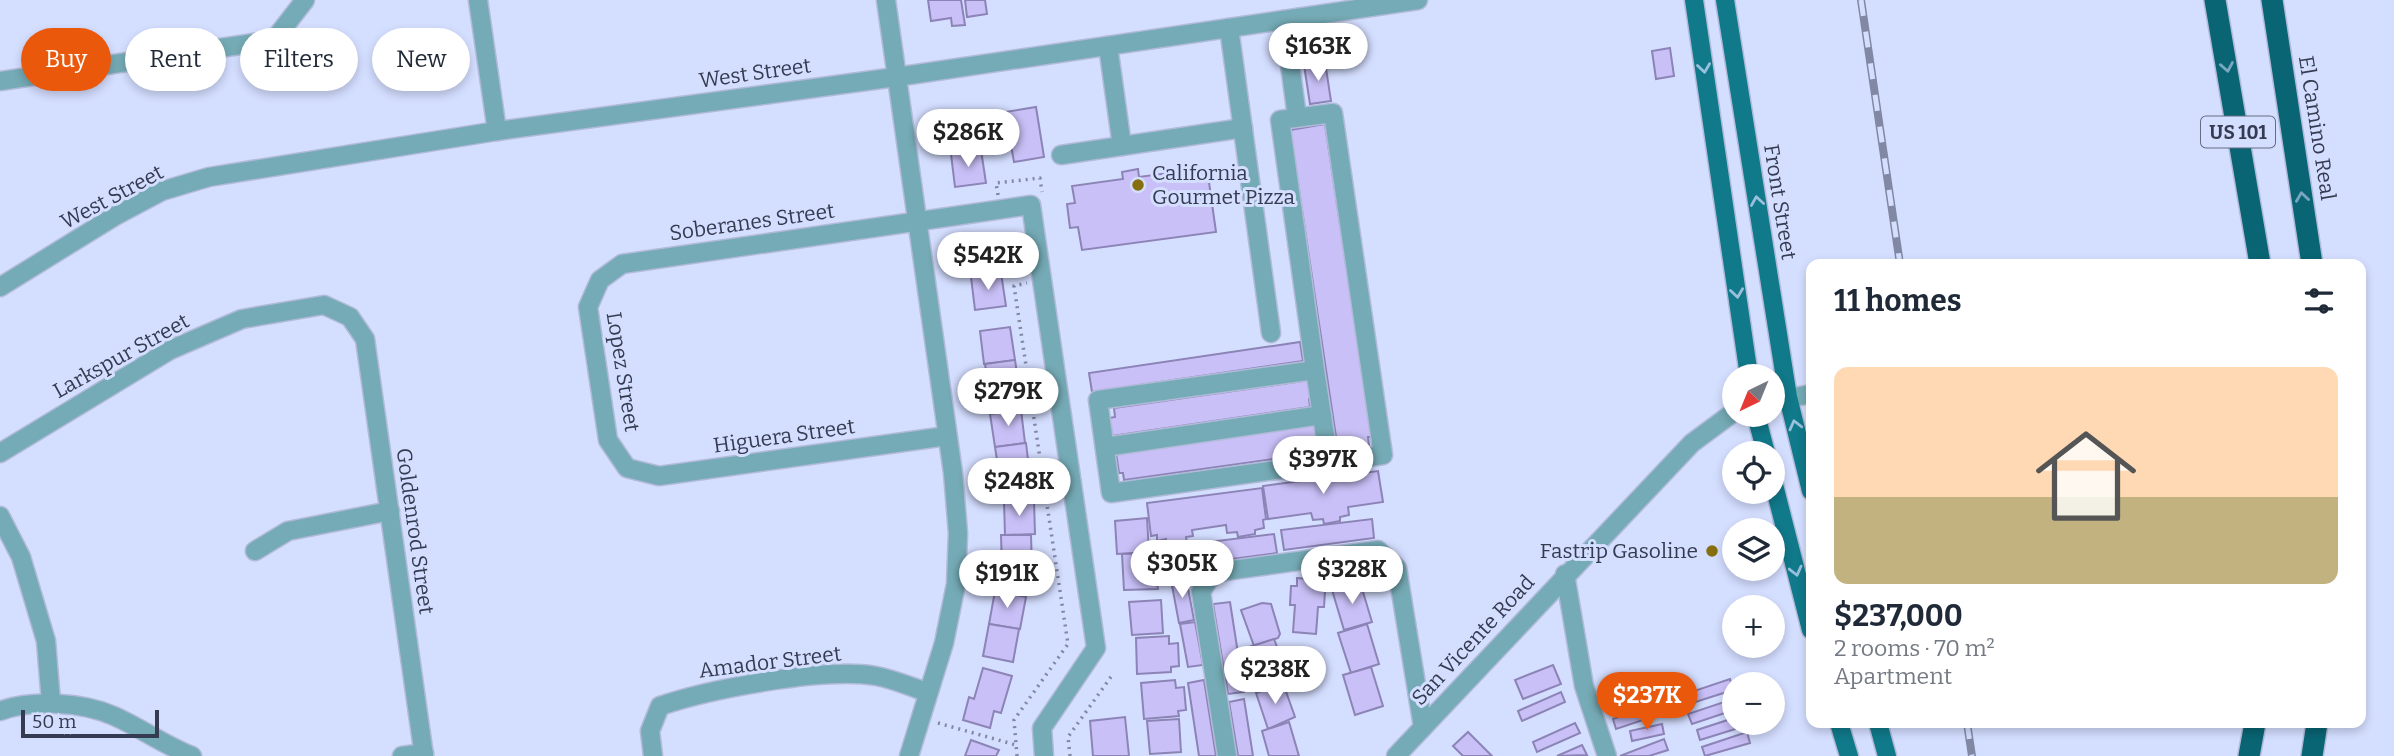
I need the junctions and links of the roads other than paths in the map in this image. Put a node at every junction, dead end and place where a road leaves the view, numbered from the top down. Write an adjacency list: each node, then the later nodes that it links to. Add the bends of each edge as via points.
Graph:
1 (305, 0): 15 (street, via 274,40)
2 (478, 0): 18 (street)
3 (886, 0): 14 (street)
4 (1292, 0): 11 (street)
5 (1418, 0): 10 (street, West Street)
6 (1695, 0): 28 (main road, one-way to 28)
7 (1725, 0): 29 (main road, Front Street, one-way to 7)
8 (2215, 0): 22 (highway, US 101, one-way to 22)
9 (2272, 0): 23 (highway, El Camino Real / US 101, one-way to 9)
10 (1386, 2): 11 (street, West Street)
11 (1289, 19): 12 (street, West Street); 16 (street)
12 (1228, 28): 13 (street, West Street); 17 (street)
13 (1108, 46): 14 (street, West Street); 19 (street)
14 (897, 77): 18 (street, West Street); 21 (street)
15 (0, 81)
16 (1297, 117): 30 (street, via 1280,120); 39 (street, via 1334,113 1383,455)
17 (1243, 128): 19 (street); 27 (street)
18 (497, 131): 25 (street, West Street, via 209,177 162,191)
19 (1122, 146): 20 (street)
20 (1061, 155)
21 (916, 221): 24 (street, Soberanes Street, via 622,264); 36 (street); 63 (street, Soberanes Street, via 1031,205 1096,648 1042,728)
22 (2259, 259)
23 (2311, 259)
24 (600, 280): 40 (street, Lopez Street, via 588,307 608,440)
25 (0, 288)
26 (350, 317): 38 (street, Larkspur Street, via 324,305 242,319 170,350); 43 (street, Goldenrod Street, via 365,339)
27 (1271, 333)
28 (1747, 364)
29 (1775, 364)
30 (1315, 370): 34 (street); 37 (street, via 1098,400)
31 (1806, 395): 32 (street)
32 (1785, 398)
33 (1785, 414): 41 (main road, Front Street, one-way to 33)
34 (1322, 415): 37 (street); 39 (street)
35 (1722, 421): 46 (street, San Vicente Road, via 1692,443)
36 (947, 436): 40 (street, Higuera Street, via 659,476); 48 (street, via 957,505 956,584 944,643)
37 (1105, 447): 39 (street, via 1111,493)
38 (0, 453)
39 (1329, 462)
40 (628, 468)
41 (1806, 476)
42 (1779, 504): 47 (main road, one-way to 47)
43 (390, 511): 45 (street, via 288,531); 57 (street, Goldenrod Street)
44 (0, 516): 49 (street, via 20,557 46,641)
45 (255, 551)
46 (1565, 574): 51 (street, San Vicente Road); 65 (street, via 1584,686)
47 (1806, 610)
48 (927, 692): 61 (street, Amador Street, via 877,676 842,674 696,693 660,706 650,731); 62 (street)
49 (51, 702): 50 (street); 59 (street, via 112,715)
50 (0, 711)
51 (1423, 727): 56 (street, San Vicente Road); 64 (street, via 1397,568 1373,549 1213,573 1201,592)
52 (1841, 728): 66 (main road)
53 (1879, 728): 58 (main road)
54 (2254, 728): 67 (highway)
55 (2316, 728): 68 (highway)
56 (1406, 752)
57 (424, 754): 60 (street)
58 (1883, 755)
59 (192, 756)
60 (402, 756)
61 (653, 756)
62 (909, 756)
63 (1044, 756)
64 (1227, 756)
65 (1607, 756)
66 (1849, 756)
67 (2249, 756)
68 (2312, 756)

